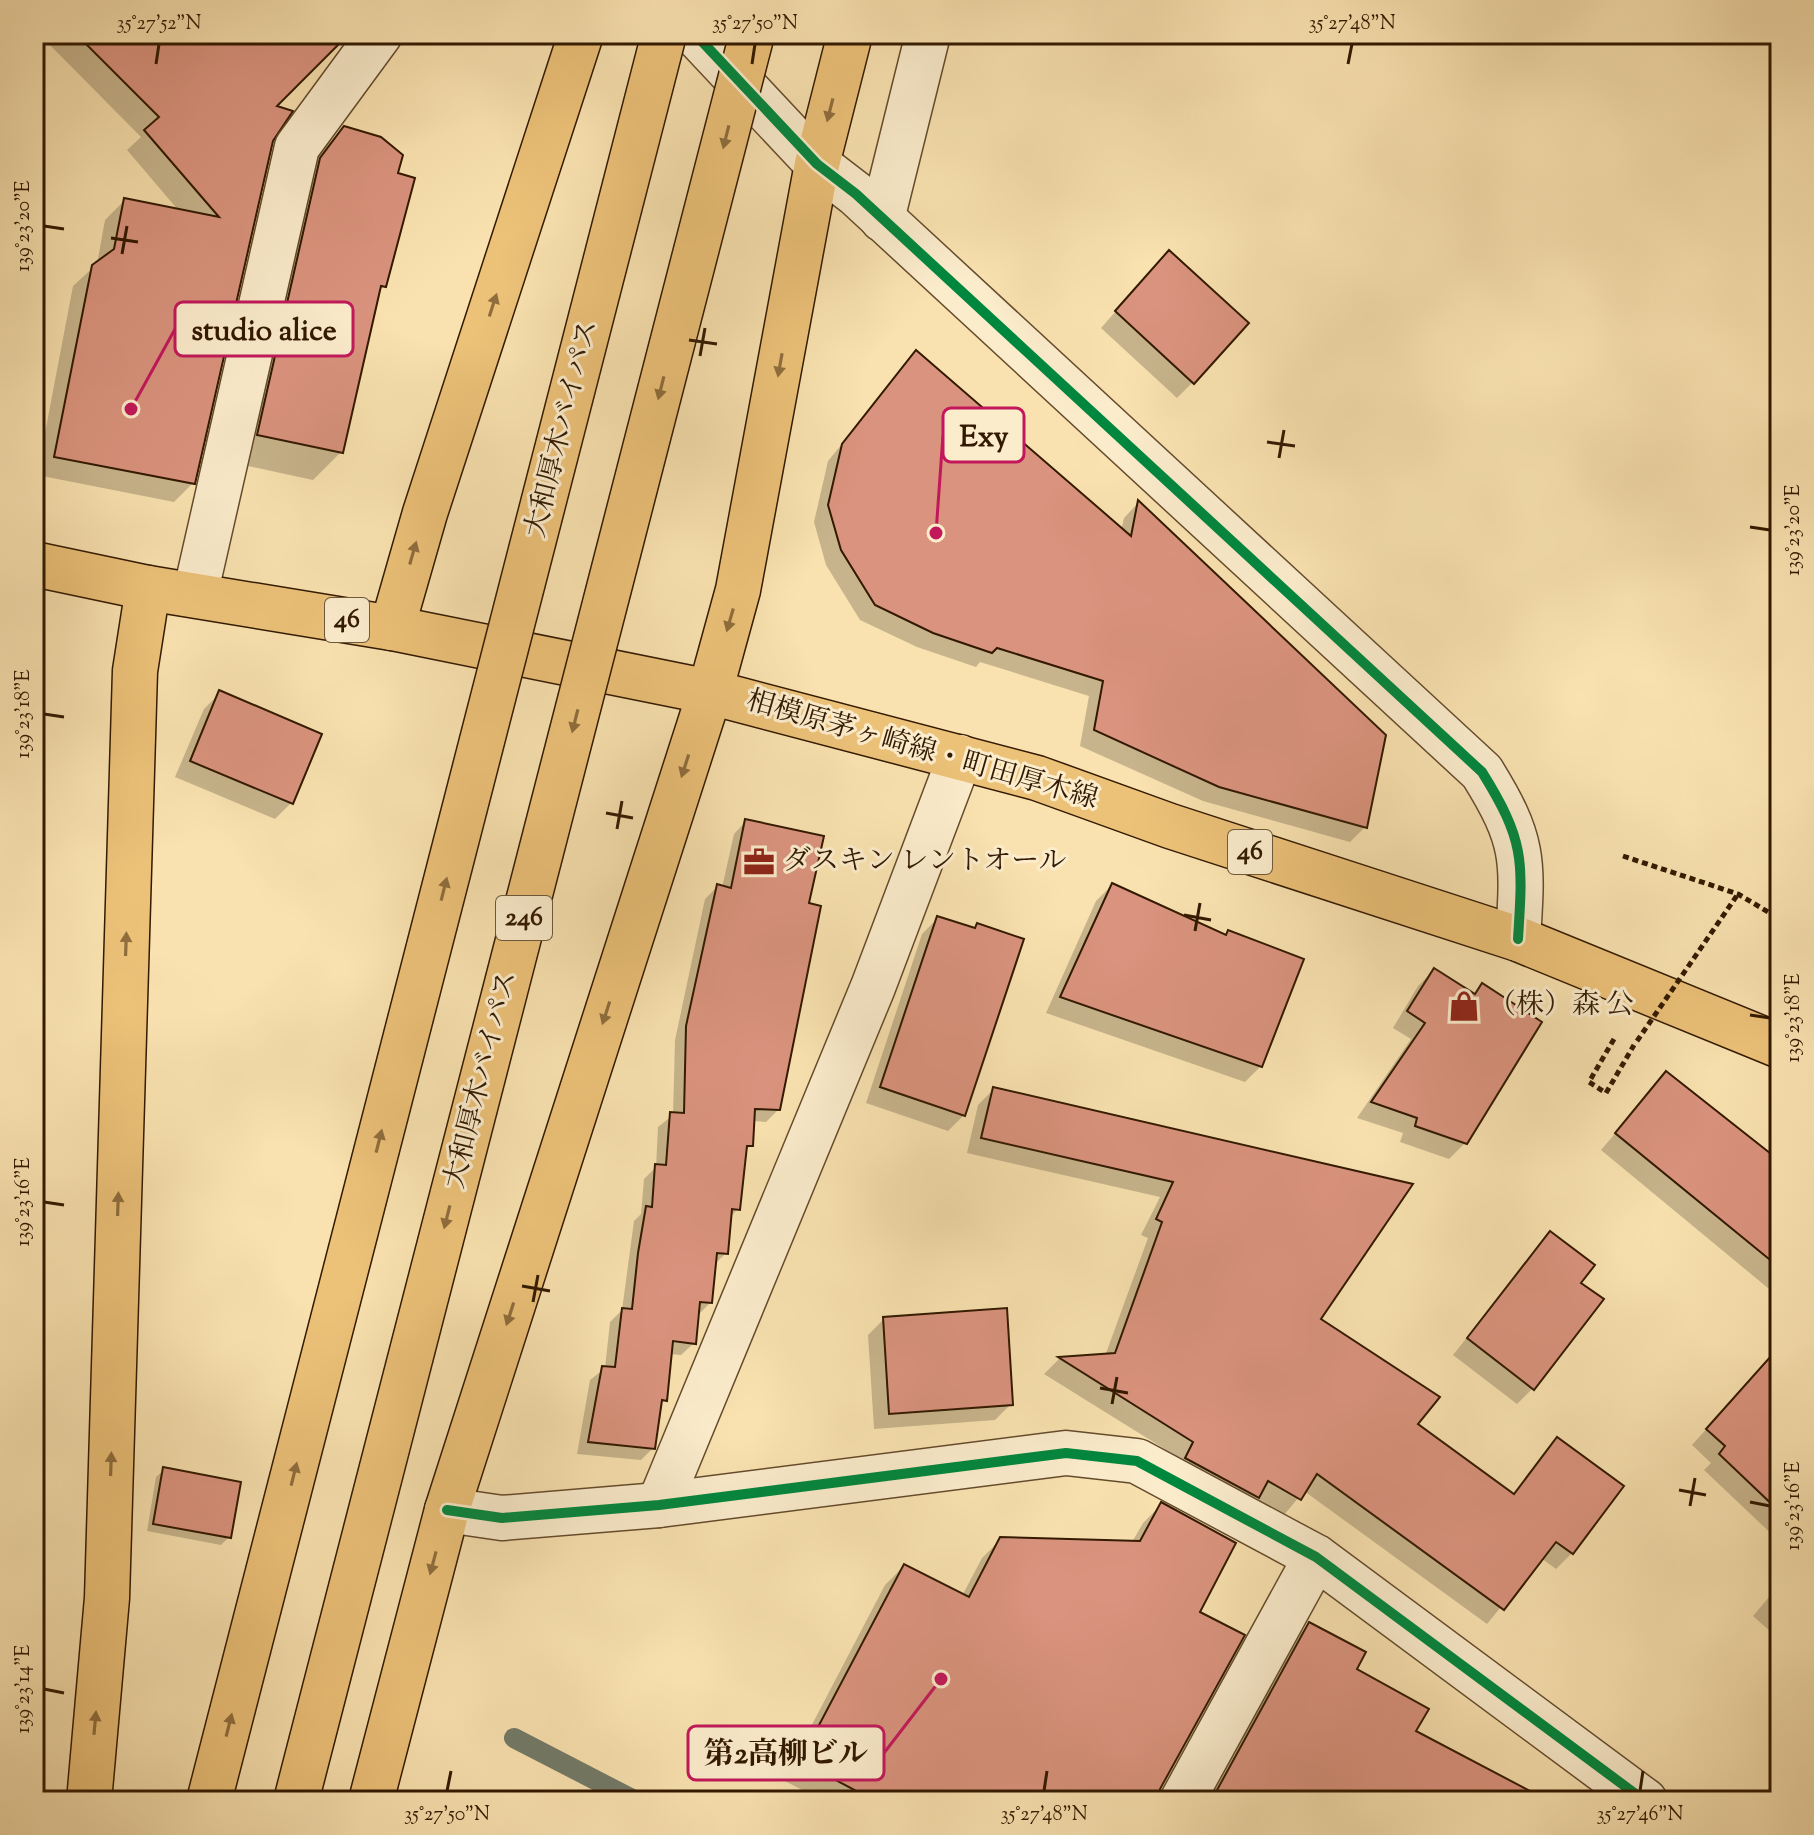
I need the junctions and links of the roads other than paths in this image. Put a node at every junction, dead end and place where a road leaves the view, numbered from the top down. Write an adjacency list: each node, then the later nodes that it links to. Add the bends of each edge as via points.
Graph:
1 (380, 34): 12 (street, via 297,147)
2 (581, 34): 13 (main road, one-way to 2)
3 (664, 34): 22 (main road, 大和厚木バイパス, one-way to 3, bridge)
4 (695, 34): 8 (street)
5 (752, 34): 23 (main road, 大和厚木バイパス / 246, one-way to 23, bridge)
6 (850, 34): 8 (main road, one-way to 8)
7 (928, 34): 9 (street)
8 (817, 164): 9 (street); 14 (main road, one-way to 14, via 738,590)
9 (882, 219): 16 (street, via 1482,772 1509,815 1523,865)
10 (34, 564): 11 (main road, 相模原茅ヶ崎線・町田厚木線 / 46)
11 (148, 588): 12 (main road, 相模原茅ヶ崎線・町田厚木線 / 46); 21 (main road, one-way to 11, via 107,1598 135,671)
12 (195, 595): 13 (main road, 相模原茅ヶ崎線・町田厚木線 / 46)
13 (392, 628): 14 (main road, 相模原茅ヶ崎線・町田厚木線 / 46)
14 (710, 692): 15 (main road, 相模原茅ヶ崎線・町田厚木線 / 46); 19 (main road, one-way to 19)
15 (960, 757): 16 (main road, 相模原茅ヶ崎線・町田厚木線 / 46); 18 (street, via 868,1001)
16 (1518, 939): 17 (main road, 相模原茅ヶ崎線・町田厚木線 / 46)
17 (1777, 1048)
18 (659, 1505): 19 (street, via 502,1518); 20 (street, via 1066,1453 1137,1461)
19 (447, 1510): 24 (main road, one-way to 24)
20 (1316, 1557): 25 (street); 26 (street)
21 (89, 1801)
22 (209, 1801)
23 (296, 1801)
24 (371, 1801)
25 (1182, 1801)
26 (1645, 1801)

